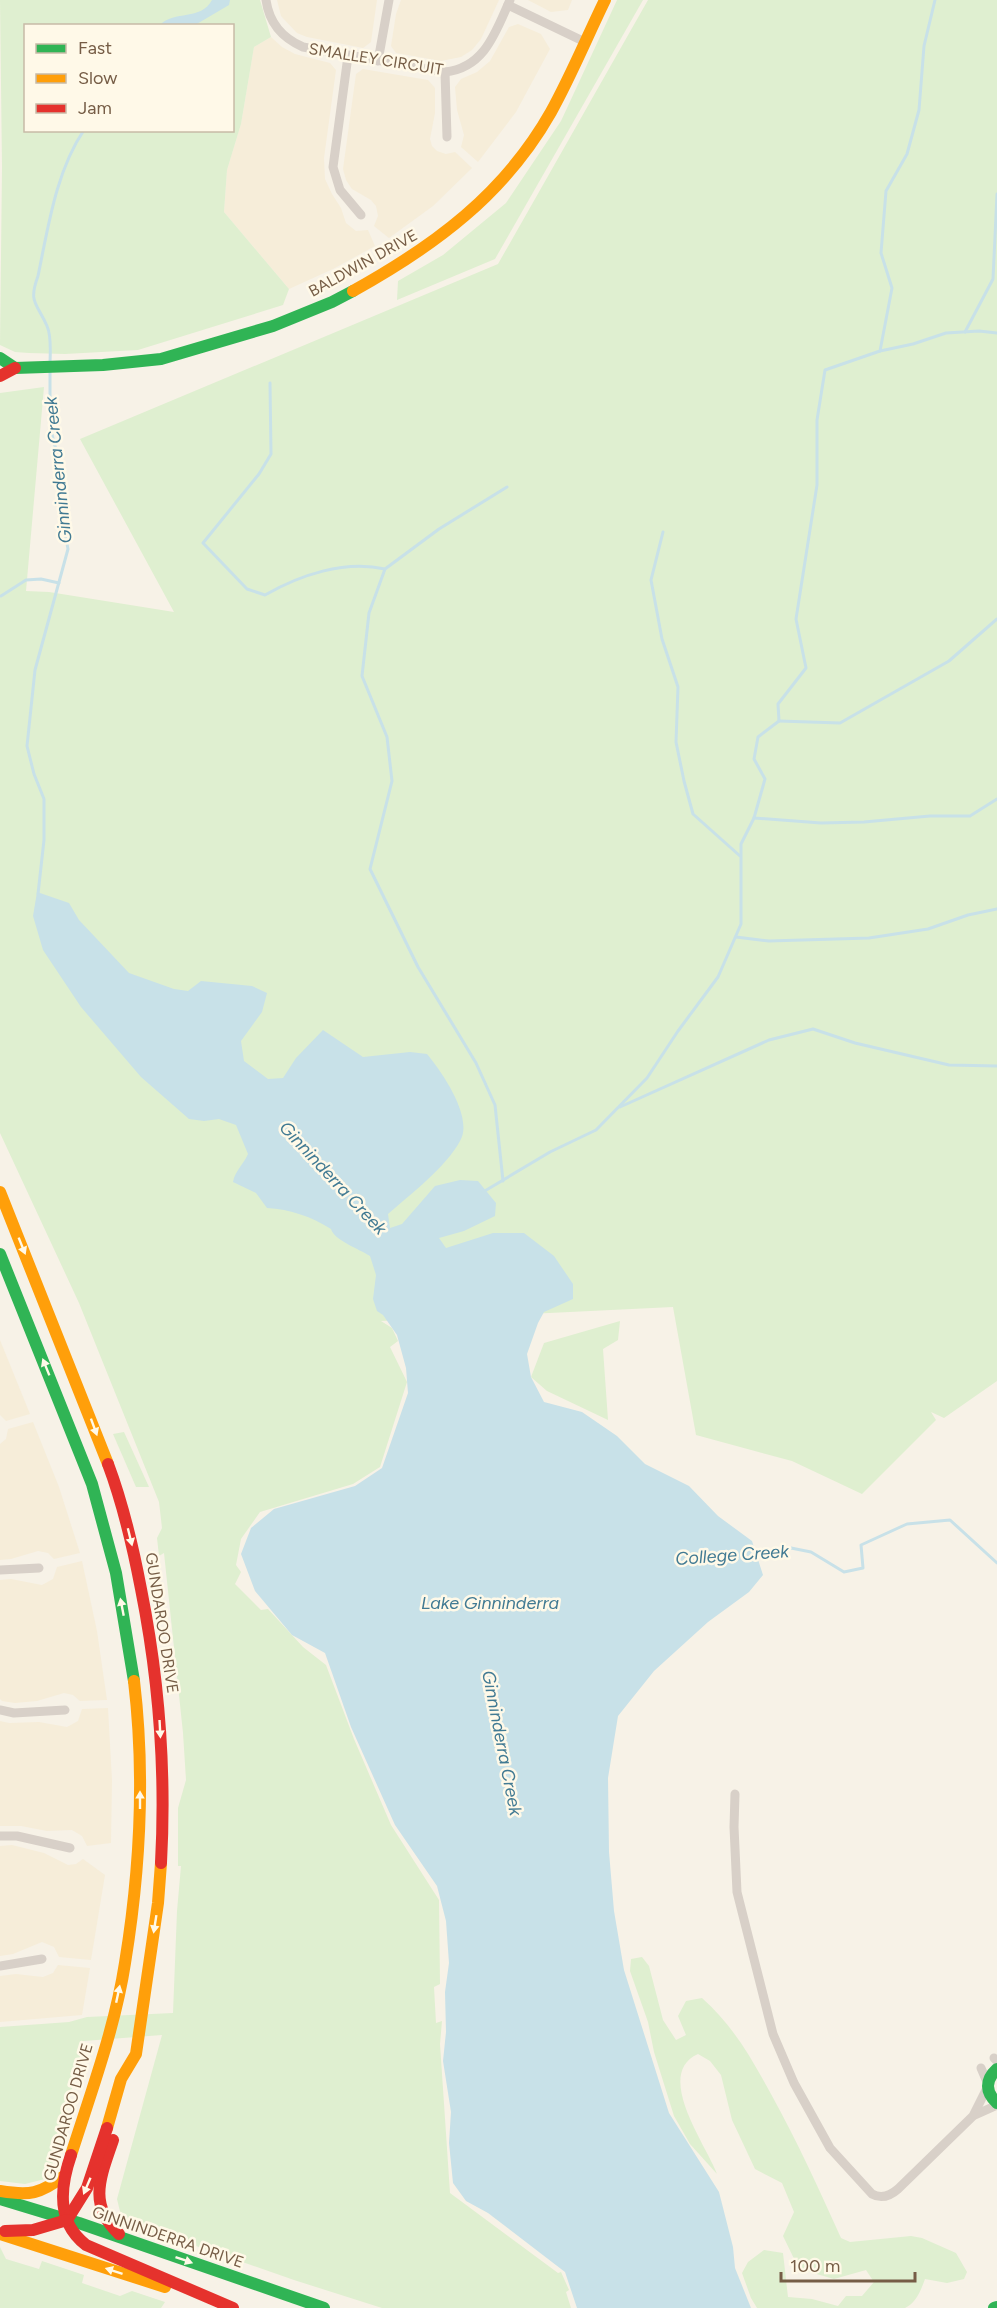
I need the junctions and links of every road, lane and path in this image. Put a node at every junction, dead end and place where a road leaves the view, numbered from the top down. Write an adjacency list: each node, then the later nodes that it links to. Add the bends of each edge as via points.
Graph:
1 (266, 0): 6 (street, SMALLEY CIRCUIT, via 274,24 289,40 303,47)
2 (389, 0): 7 (street)
3 (605, 0): 5 (main road, BALDWIN DRIVE)
4 (509, 3): 5 (street); 8 (street, SMALLEY CIRCUIT, via 483,53 466,66)
5 (585, 42): 12 (main road, BALDWIN DRIVE, via 551,112 494,189 445,234 391,270 332,302 273,326 161,359)
6 (348, 56): 7 (street, SMALLEY CIRCUIT); 10 (street, via 333,167 340,190)
7 (378, 61): 8 (street, SMALLEY CIRCUIT)
8 (445, 72): 9 (street)
9 (447, 137)
10 (361, 215)
11 (0, 358): 12 (main road)
12 (15, 368): 13 (main road, BALDWIN DRIVE)
13 (0, 376)
14 (0, 1192): 25 (main road, GUNDAROO DRIVE, one-way to 25, via 114,1480 150,1635 160,1715 163,1824 158,1903)
15 (0, 1254): 31 (main road, GUNDAROO DRIVE, one-way to 15, via 104,2051 124,1964 140,1806 136,1698 116,1573 92,1484)
16 (39, 1568): 17 (street)
17 (0, 1570)
18 (0, 1710): 19 (street)
19 (65, 1710)
20 (735, 1794): 30 (street, via 737,1892 766,2011 794,2083 837,2157 872,2194 888,2195)
21 (0, 1836): 22 (street)
22 (70, 1848)
23 (42, 1959): 24 (street)
24 (0, 1966)
25 (136, 2054): 34 (main road, GUNDAROO DRIVE, one-way to 34, via 121,2079 87,2188); 36 (main road, via 99,2196 103,2219)
26 (996, 2063): 28 (main road)
27 (981, 2068): 28 (street)
28 (987, 2085): 29 (main road); 30 (street)
29 (997, 2104): 30 (street)
30 (973, 2116)
31 (64, 2176): 32 (main road, via 28,2196); 34 (main road, GUNDAROO DRIVE, via 62,2207)
32 (0, 2191)
33 (0, 2199): 34 (main road, GINNINDERRA DRIVE)
34 (67, 2220): 35 (main road, via 27,2231); 36 (main road, GINNINDERRA DRIVE); 37 (main road, via 77,2238 97,2251)
35 (0, 2233): 37 (main road, one-way to 35)
36 (129, 2241): 38 (main road, GINNINDERRA DRIVE, one-way to 38)
37 (231, 2308)
38 (324, 2308)

